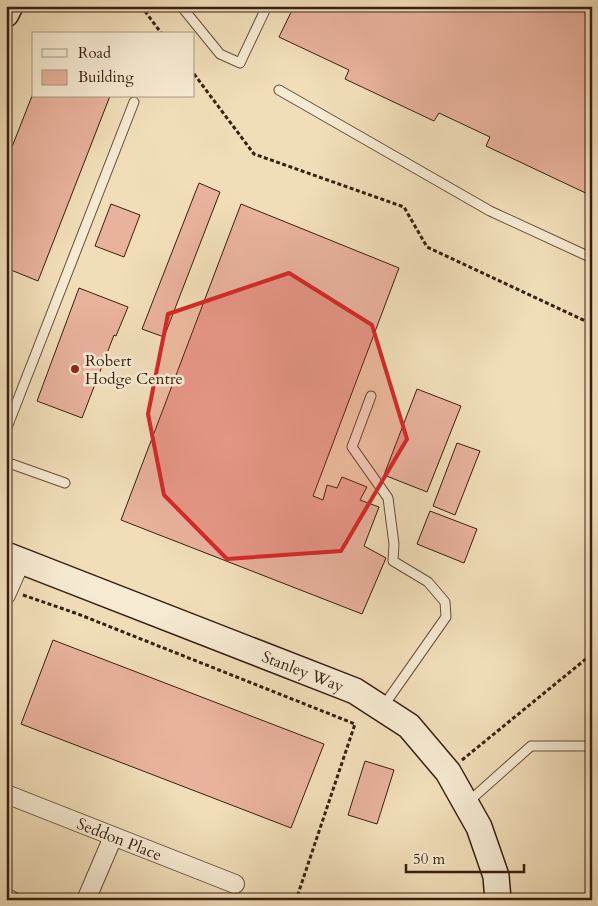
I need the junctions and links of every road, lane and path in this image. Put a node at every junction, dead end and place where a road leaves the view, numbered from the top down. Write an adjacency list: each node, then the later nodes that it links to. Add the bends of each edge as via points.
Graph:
1 (10, 6): 5 (street)
2 (141, 6): 6 (path)
3 (181, 6): 4 (lane, via 220,54 240,63)
4 (266, 6)
5 (6, 14)
6 (160, 32)
7 (195, 75): 11 (path, via 254,154 404,207 427,247)
8 (279, 90): 10 (lane, via 490,210)
9 (134, 102): 13 (lane)
10 (592, 258)
11 (592, 324)
12 (371, 396): 19 (lane, via 352,447 388,498 393,560 428,582 445,602 446,617)
13 (6, 430)
14 (6, 462): 15 (lane)
15 (65, 484)
16 (14, 558): 17 (street); 19 (street, Stanley Way, via 355,691)
17 (8, 592): 29 (path, via 78,614 355,724)
18 (592, 654): 21 (path)
19 (382, 709): 21 (street, Stanley Way, via 409,726)
20 (592, 746): 23 (lane, via 531,746)
21 (448, 772): 23 (street, Stanley Way)
22 (6, 794): 24 (street, Seddon Place)
23 (466, 804): 30 (street, Stanley Way, via 479,827 496,876)
24 (113, 837): 25 (street, Seddon Place); 28 (street)
25 (235, 884)
26 (6, 898): 27 (street)
27 (11, 900)
28 (86, 900)
29 (296, 900)
30 (498, 900)

